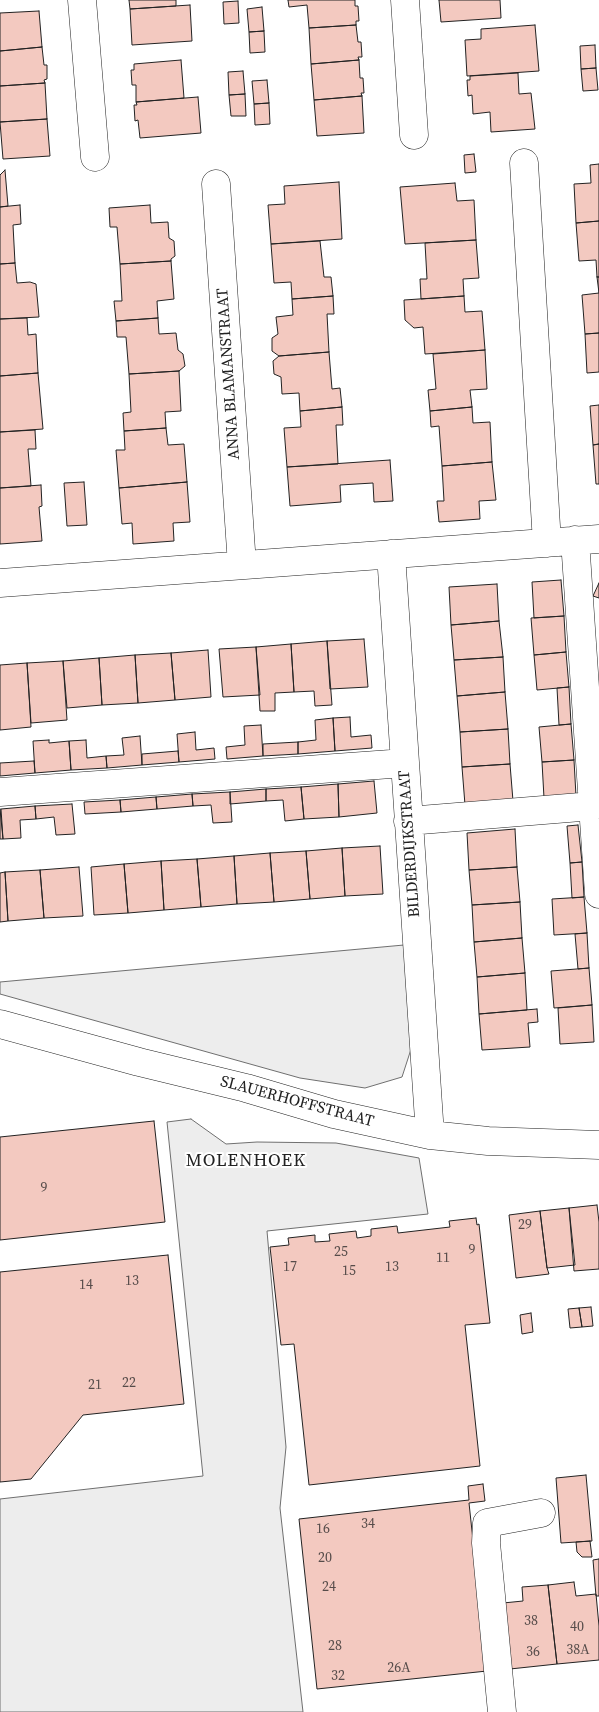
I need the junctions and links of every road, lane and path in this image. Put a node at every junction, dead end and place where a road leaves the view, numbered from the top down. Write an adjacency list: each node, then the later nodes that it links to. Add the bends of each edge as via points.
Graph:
1 (82, 0): 4 (street)
2 (404, 0): 3 (street)
3 (414, 135)
4 (95, 157)
5 (524, 163): 8 (street)
6 (216, 184): 10 (street, ANNA BLAMANSTRAAT)
7 (587, 539): 8 (street); 14 (street)
8 (547, 542): 9 (street)
9 (391, 554): 10 (street); 12 (street, BILDERDIJKSTRAAT)
10 (242, 565): 11 (street)
11 (0, 583)
12 (405, 762): 13 (street); 15 (street, BILDERDIJKSTRAAT)
13 (0, 792)
14 (593, 806): 15 (street); 16 (street)
15 (408, 821): 18 (street, BILDERDIJKSTRAAT)
16 (599, 894)
17 (0, 1024): 18 (street, SLAUERHOFFSTRAAT, via 334,1114)
18 (430, 1134): 19 (street, SLAUERHOFFSTRAAT, via 488,1141)
19 (599, 1145)
20 (541, 1513): 21 (street, via 487,1523 486,1543)
21 (502, 1712)

